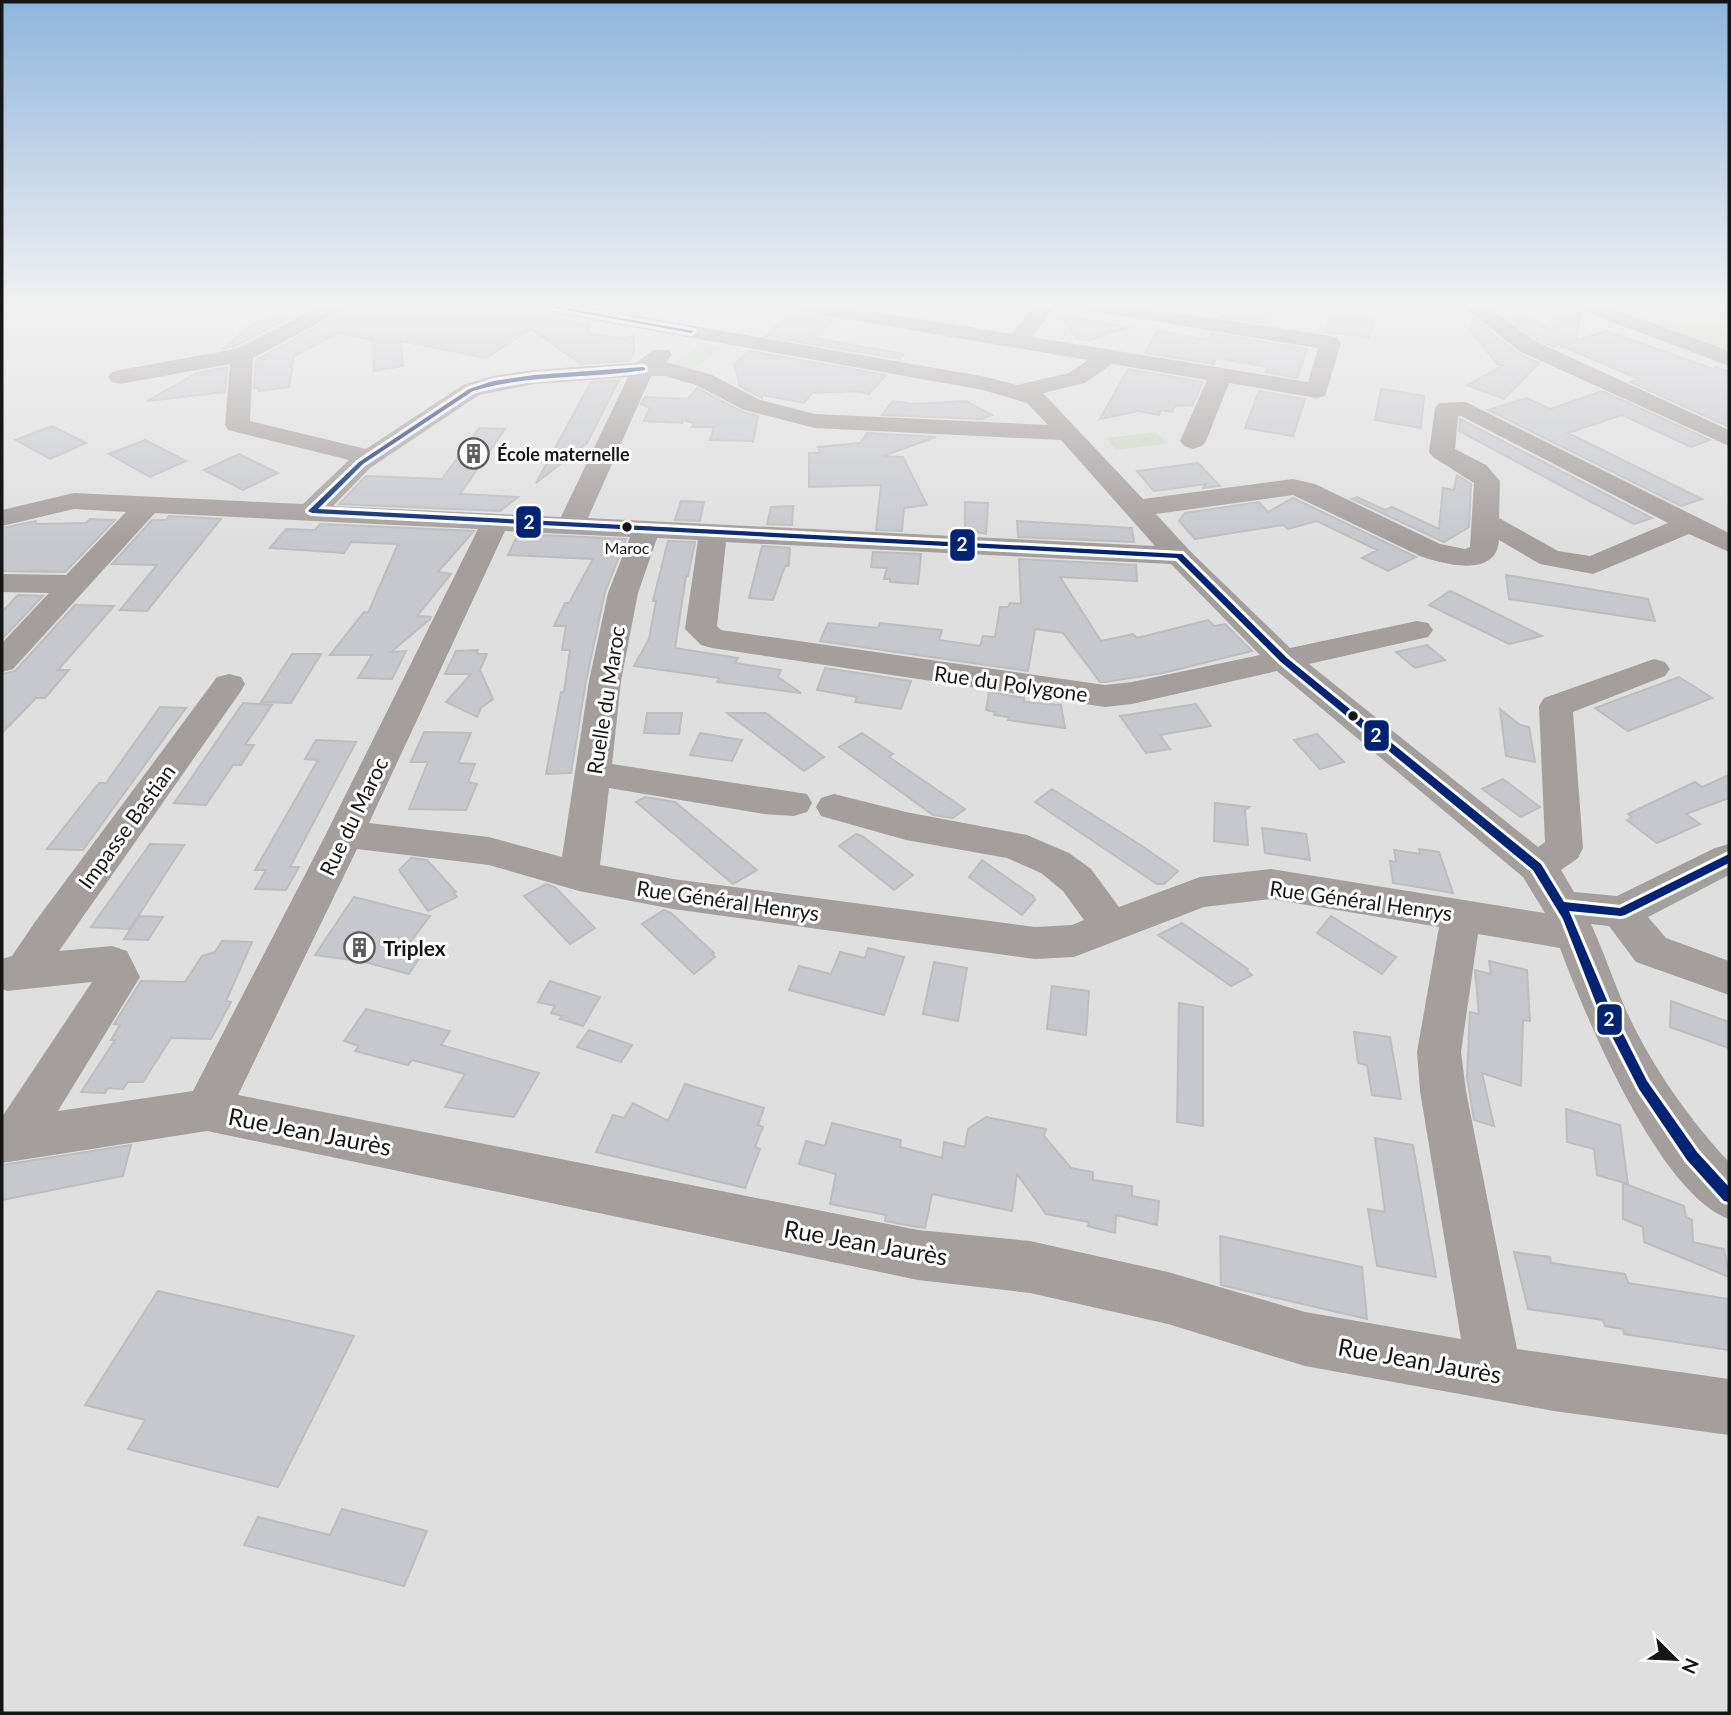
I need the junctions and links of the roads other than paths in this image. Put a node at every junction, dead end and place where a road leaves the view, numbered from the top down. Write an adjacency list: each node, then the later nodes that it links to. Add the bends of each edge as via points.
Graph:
1 (240, 384): 17 (street, via 237,425)
2 (490, 384): 17 (street, via 471,390)
3 (636, 384): 25 (street)
4 (712, 384): 14 (street, via 752,405 815,421)
5 (976, 384): 12 (street)
6 (1052, 384): 12 (street)
7 (1081, 384): 13 (street, via 1060,396)
8 (1217, 384): 16 (street)
9 (1275, 384): 10 (street, via 1317,391)
10 (1319, 384)
11 (1611, 384): 15 (street)
12 (1019, 392): 13 (street)
13 (1048, 410): 14 (street)
14 (1069, 432): 19 (street)
15 (1729, 439)
16 (1193, 440)
17 (369, 457): 20 (street)
18 (148, 504): 20 (street); 21 (street, via 74,501); 31 (street)
19 (1138, 508): 23 (street, via 1293,487 1430,550 1467,558 1485,549); 29 (street)
20 (312, 512): 22 (street)
21 (2, 518)
22 (496, 521): 25 (street); 38 (street, Rue du Maroc)
23 (1485, 521): 24 (street, via 1550,558 1593,565); 24 (street, via 1487,481 1441,452 1447,408 1466,409)
24 (1690, 524): 28 (street)
25 (571, 525): 26 (street)
26 (647, 528): 27 (street); 37 (street, Ruelle du Maroc, via 623,593)
27 (713, 531): 29 (street); 33 (street, Rue du Polygone, via 701,629 729,643 1105,696)
28 (1729, 544)
29 (1179, 556): 33 (street)
30 (2, 583): 31 (street)
31 (74, 584): 34 (street)
32 (1418, 630): 33 (street, Rue du Polygone)
33 (1284, 660): 40 (street)
34 (2, 662)
35 (1654, 669): 40 (street, via 1556,706 1564,848)
36 (229, 684): 46 (street, Impasse Bastian, via 49,933)
37 (593, 773): 41 (street, Ruelle du Maroc); 45 (street, via 753,800 794,803 798,796 817,791 833,800 834,807 906,826 1014,845 1055,863 1077,880)
38 (345, 834): 41 (street, Rue Général Henrys, via 489,851); 48 (street, Rue du Maroc)
39 (1729, 858): 42 (street)
40 (1537, 867): 44 (street)
41 (579, 876): 45 (street, Rue Général Henrys, via 673,894 1035,943 1074,941)
42 (1621, 912): 44 (street, Rue Général Henrys); 47 (street, via 1651,950)
43 (1461, 914): 44 (street, Rue Général Henrys); 45 (street, Rue Général Henrys, via 1272,884 1200,892); 51 (street, via 1439,1052)
44 (1568, 920): 50 (street, via 1606,1013 1649,1095)
45 (1111, 927)
46 (14, 972): 49 (street, via 112,963 119,977)
47 (1729, 978)
48 (207, 1110): 49 (street, Rue Jean Jaurès); 51 (street, Rue Jean Jaurès, via 918,1255 1030,1267 1168,1298 1305,1339)
49 (8, 1140)
50 (1729, 1196)
51 (1494, 1373): 52 (street, Rue Jean Jaurès)
52 (1729, 1407)

